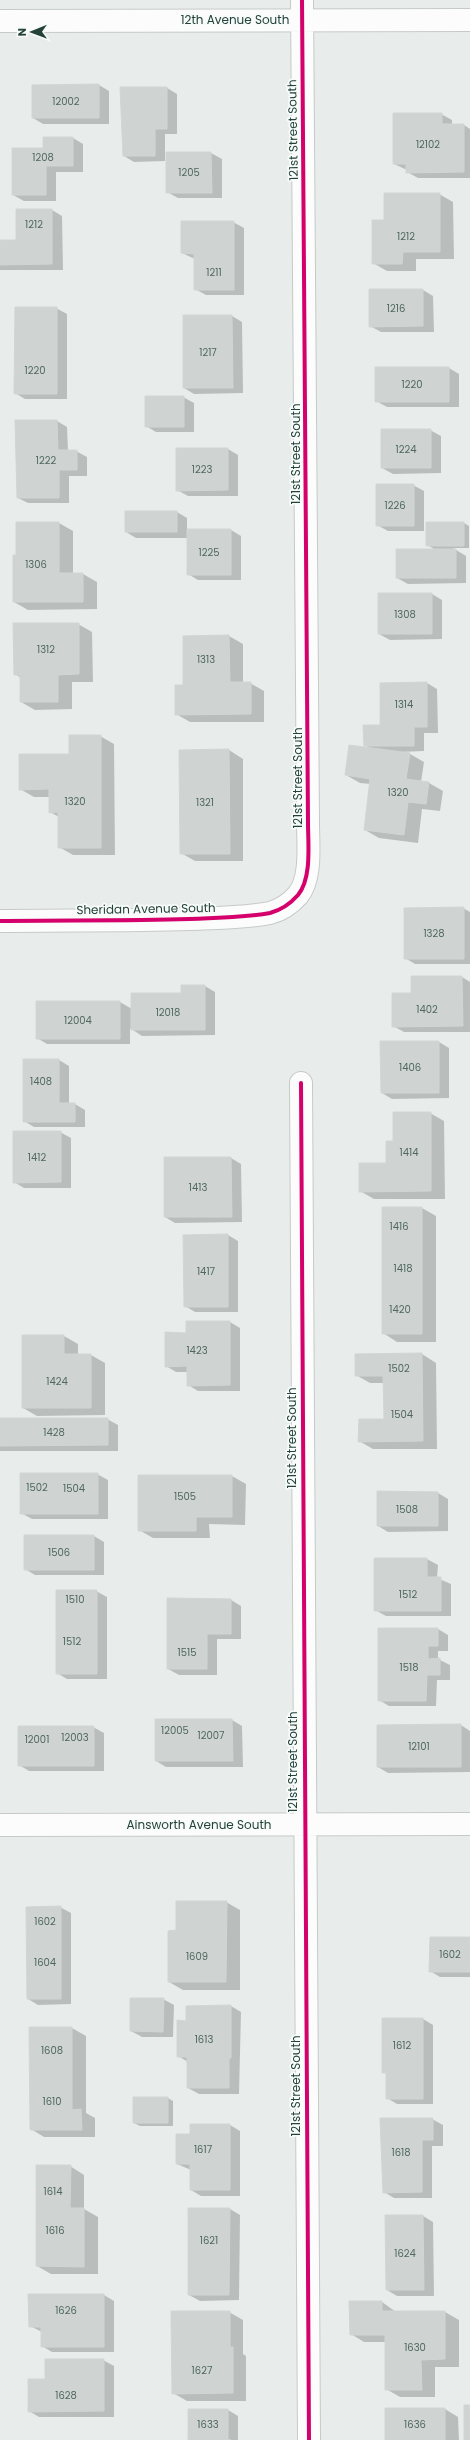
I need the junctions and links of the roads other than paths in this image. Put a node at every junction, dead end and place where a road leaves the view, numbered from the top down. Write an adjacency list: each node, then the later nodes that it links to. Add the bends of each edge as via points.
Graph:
1 (302, 10): 2 (street, 12th Avenue South); 3 (street, 12th Avenue South); 4 (street, 121st Street South, via 308,846 305,880 299,893)
2 (470, 20)
3 (0, 21)
4 (290, 903): 5 (street, Sheridan Avenue South, via 271,912 223,917)
5 (0, 921)
6 (301, 1083): 8 (street, 121st Street South)
7 (470, 1824): 8 (street, Ainsworth Avenue South)
8 (304, 1825): 9 (street, Ainsworth Avenue South); 10 (street, 121st Street South)
9 (0, 1826)
10 (309, 2440)

